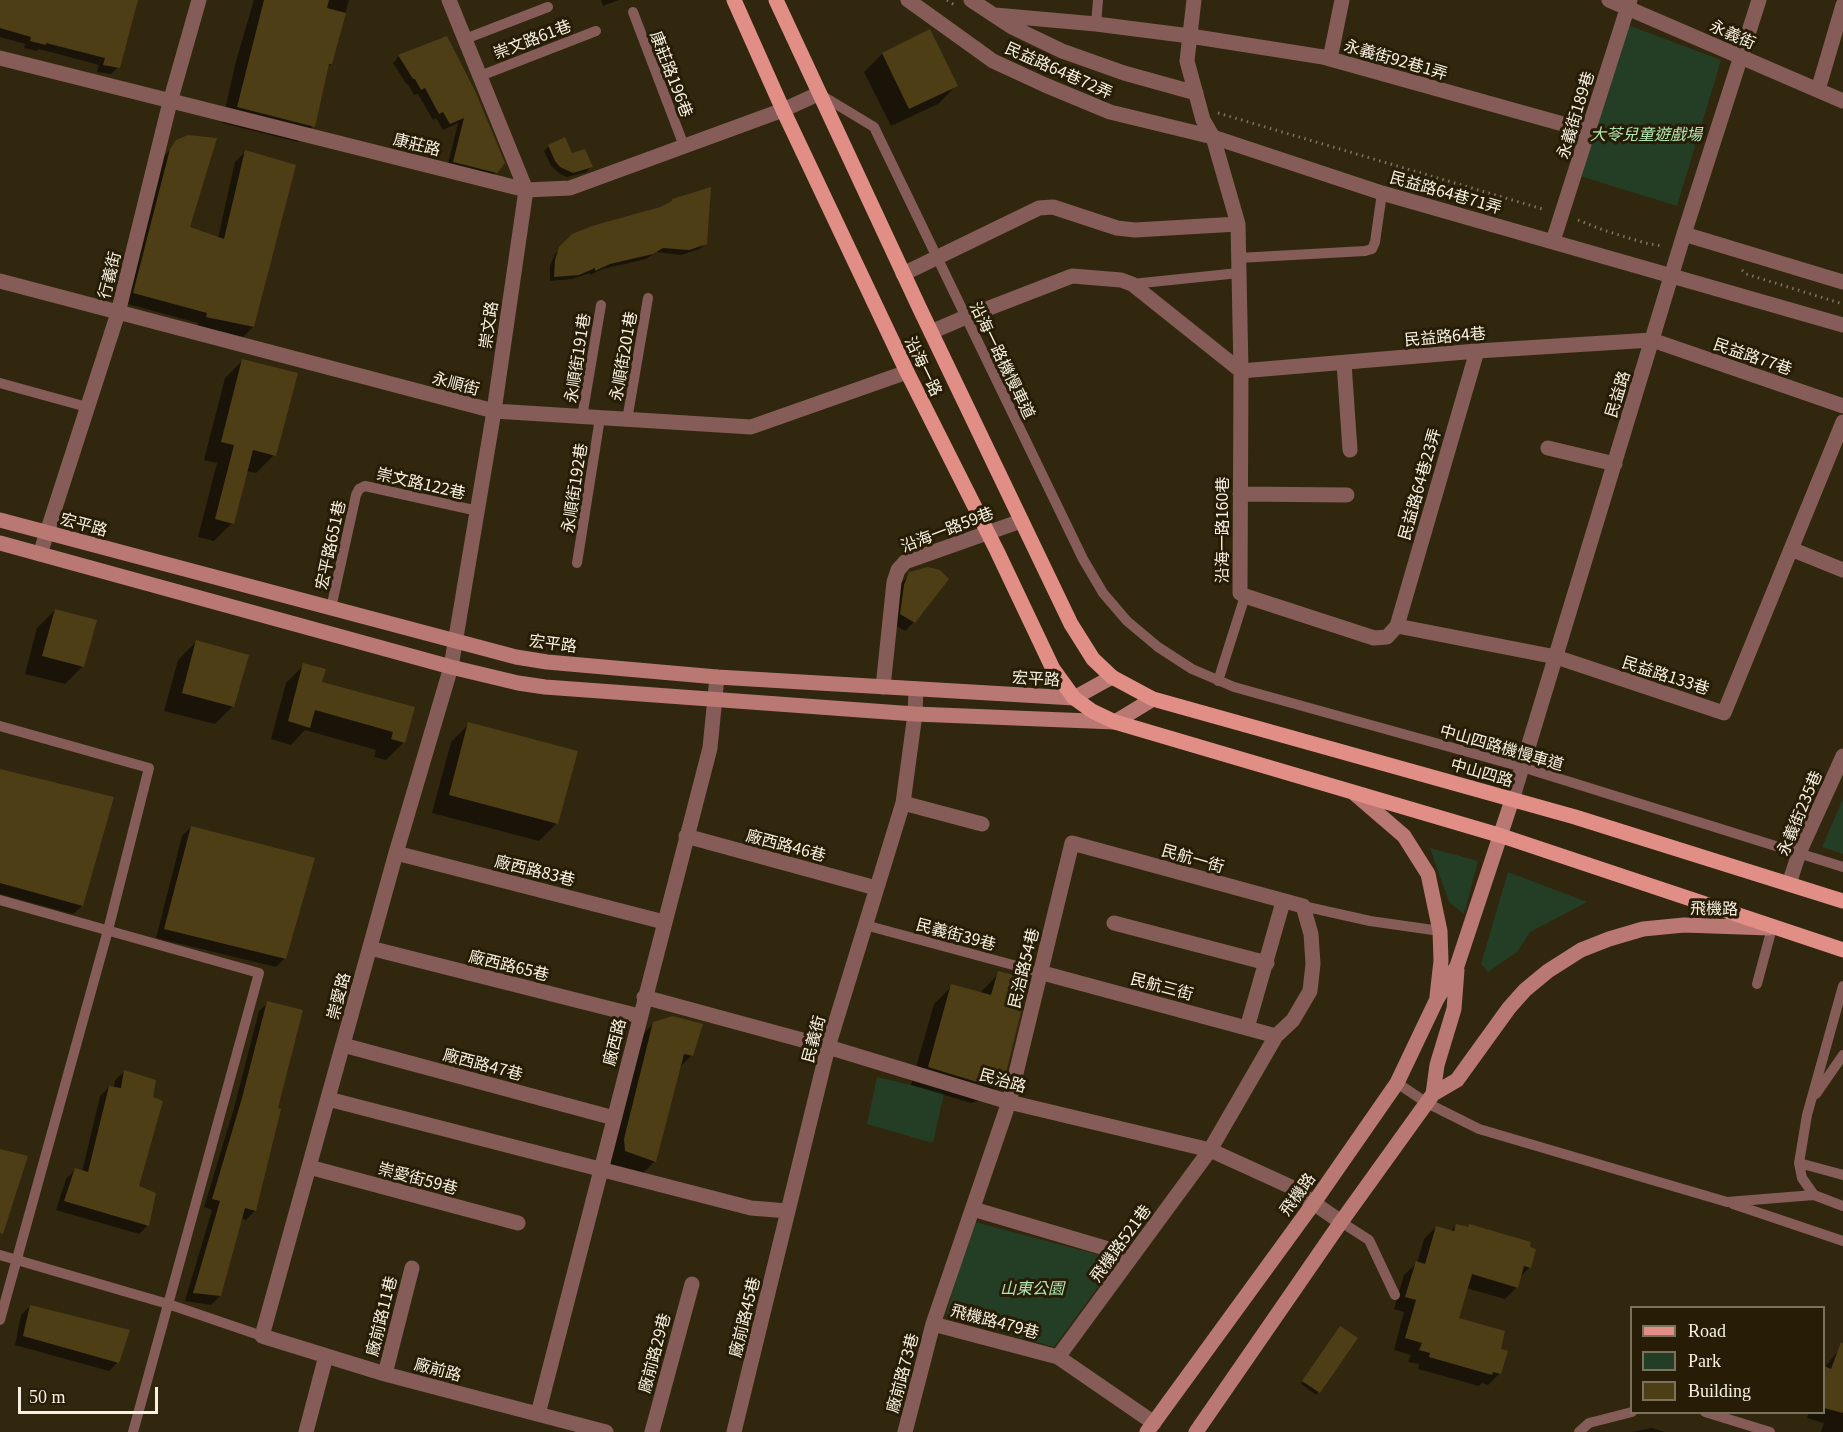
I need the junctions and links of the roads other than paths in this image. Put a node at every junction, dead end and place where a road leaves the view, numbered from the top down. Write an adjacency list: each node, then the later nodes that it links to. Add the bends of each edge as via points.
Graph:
1 (199, 0): 29 (street, 行義街)
2 (449, 0): 20 (street)
3 (734, 0): 30 (main road, 沿海一路)
4 (776, 0): 26 (main road, 沿海一路)
5 (908, 0): 32 (street, 民益路64巷72弄, via 993,61 1045,85 1110,112)
6 (1098, 0): 17 (lane)
7 (1194, 0): 19 (street)
8 (1342, 0): 23 (street)
9 (1609, 0): 12 (street, 永義街)
10 (1759, 0): 21 (street, 民益路)
11 (963, 3): 16 (street)
12 (1628, 4): 21 (street, 永義街); 31 (street, 永義街189巷)
13 (1843, 6): 25 (street)
14 (548, 8): 20 (lane)
15 (633, 12): 33 (lane, 康莊路196巷)
16 (994, 15): 17 (street, 永義街92巷1弄); 27 (street, via 1062,51)
17 (1096, 24): 19 (street, 永義街92巷1弄)
18 (596, 31): 24 (lane, 崇文路61巷)
19 (1190, 36): 23 (street, 永義街92巷1弄); 27 (street, via 1187,61)
20 (465, 39): 24 (street)
21 (1740, 57): 25 (street, 永義街); 38 (street, 民益路)
22 (0, 58): 29 (street, 康莊路)
23 (1330, 59): 31 (street, 永義街92巷1弄)
24 (480, 76): 34 (street)
25 (1818, 90): 28 (street, 永義街)
26 (818, 94): 30 (street, 康莊路); 39 (lane, 沿海一路機慢車道, via 874,127); 41 (main road, 沿海一路)
27 (1198, 100): 32 (street)
28 (1843, 101)
29 (170, 102): 34 (street, 康莊路); 48 (street, 行義街)
30 (783, 110): 33 (street, 康莊路); 56 (main road, 沿海一路)
31 (1588, 131): 37 (street, 永義街189巷)
32 (1213, 137): 35 (street, 民益路64巷71弄); 36 (street)
33 (684, 146): 34 (street, 康莊路, via 570,188)
34 (526, 190): 60 (street, 崇文路)
35 (1382, 193): 37 (street, 民益路64巷71弄); 40 (lane, via 1372,249)
36 (1238, 224): 39 (street, via 1135,230 1053,207 1039,208); 40 (street)
37 (1553, 241): 42 (street, 民益路64巷71弄)
38 (1682, 241): 42 (street, 民益路); 44 (street)
39 (937, 258): 41 (street); 49 (lane, 沿海一路機慢車道)
40 (1239, 265): 45 (lane); 55 (street)
41 (903, 274): 51 (main road, 沿海一路)
42 (1672, 275): 50 (street); 52 (street, 民益路)
43 (0, 280): 48 (street, 永順街)
44 (1843, 282)
45 (1132, 284): 49 (street, via 1072,276); 55 (street)
46 (648, 298): 63 (lane, 永順街201巷)
47 (601, 305): 61 (lane, 永順街191巷)
48 (118, 313): 59 (street, 行義街); 60 (street, 永順街)
49 (966, 316): 51 (street); 85 (lane, 沿海一路機慢車道, via 1088,567 1127,621)
50 (1843, 325)
51 (931, 332): 73 (main road, 沿海一路)
52 (1652, 340): 53 (street, 民益路64巷); 58 (street, 民益路77巷); 67 (street, 民益路)
53 (1477, 351): 54 (street, 民益路64巷); 83 (street, 民益路64巷23弄)
54 (1344, 363): 55 (street, 民益路64巷); 66 (street)
55 (1241, 371): 69 (street, 沿海一路160巷)
56 (907, 372): 63 (street, 永順街, via 751,427); 75 (main road, 沿海一路)
57 (0, 383): 59 (lane)
58 (1843, 406)
59 (87, 407): 74 (street, 行義街)
60 (494, 411): 61 (street, 永順街); 71 (street, 崇文路)
61 (582, 417): 62 (street, 永順街)
62 (600, 418): 63 (street, 永順街); 79 (lane, 永順街192巷)
63 (627, 420)
64 (1843, 422): 77 (street, 民益路133巷)
65 (1548, 448): 67 (street)
66 (1350, 450)
67 (1614, 464): 86 (street, 民益路)
68 (359, 489): 71 (lane, 崇文路122巷, via 365,486); 82 (lane, 宏平路651巷)
69 (1240, 494): 70 (street); 81 (street, 沿海一路160巷, via 1239,587)
70 (1347, 495)
71 (478, 511): 84 (street, 崇文路)
72 (0, 520): 74 (street, 宏平路)
73 (1021, 521): 75 (street, 沿海一路59巷); 89 (main road, 沿海一路, via 1071,624 1094,659)
74 (46, 533): 78 (street, 行義街); 82 (street, 宏平路)
75 (988, 533): 91 (street, 沿海一路59巷, via 905,562 898,570); 93 (main road, 沿海一路, via 1053,669)
76 (0, 543): 78 (street)
77 (1791, 549): 80 (street); 86 (street, 民益路133巷, via 1724,713)
78 (40, 554): 87 (street)
79 (577, 563)
80 (1843, 570)
81 (1245, 596): 83 (street, 沿海一路160巷, via 1374,638 1387,637); 90 (lane)
82 (331, 608): 84 (street, 宏平路)
83 (1397, 626): 86 (street, 民益路133巷)
84 (456, 640): 87 (street, 崇文路); 88 (street, 宏平路, via 547,662)
85 (1158, 648): 90 (lane, 中山四路機慢車道)
86 (1556, 657): 100 (street, 民益路)
87 (451, 666): 95 (street, via 545,687); 108 (street, 崇愛路)
88 (717, 677): 91 (street, 宏平路); 95 (street, 廠西路)
89 (1112, 677): 93 (street, 宏平路); 94 (main road, 中山四路)
90 (1218, 681): 100 (lane, 中山四路機慢車道)
91 (883, 687): 92 (street, 宏平路)
92 (916, 690): 93 (street, 宏平路); 96 (street, 民義街)
93 (1074, 698): 97 (main road, 沿海一路)
94 (1154, 699): 97 (street); 102 (main road, 中山四路)
95 (715, 701): 96 (street); 105 (street, 廠西路, via 710,748)
96 (915, 714): 97 (street); 103 (street, 民義街)
97 (1115, 722): 101 (main road)
98 (0, 726): 121 (lane, via 149,768)
99 (1843, 756): 109 (street, 永義街235巷)
100 (1522, 767): 102 (street, 民益路); 109 (lane, 中山四路機慢車道)
101 (1354, 792): 106 (main road); 122 (street, via 1404,836 1416,853 1428,873)
102 (1512, 800): 106 (street, 飛機路); 111 (main road, 中山四路)
103 (903, 803): 104 (street); 112 (street, 民義街)
104 (982, 824)
105 (686, 836): 112 (street, 廠西路46巷); 117 (street, 廠西路)
106 (1502, 836): 120 (main road); 126 (street, 飛機路)
107 (1072, 843): 115 (street, 民航一街); 127 (street, 民治路54巷)
108 (396, 853): 117 (street, 廠西路83巷); 123 (street, 崇愛路)
109 (1799, 853): 110 (lane, 中山四路機慢車道); 111 (street, 永義街235巷)
110 (1843, 867)
111 (1789, 884): 114 (main road, 中山四路)
112 (876, 888): 119 (street, 民義街)
113 (0, 900): 121 (lane)
114 (1843, 901)
115 (1282, 902): 116 (street, 民航一街); 125 (street)
116 (1304, 906): 122 (lane); 134 (street, via 1311,934 1310,991 1293,1020)
117 (664, 922): 130 (street, 廠西路)
118 (1114, 923): 125 (street)
119 (865, 926): 127 (lane, 民義街39巷); 136 (street, 民義街)
120 (1772, 928): 124 (main road); 128 (lane); 139 (street, 飛機路, via 1684,925 1643,929 1581,950 1525,990 1457,1080)
121 (108, 930): 160 (lane); 164 (lane, via 259,973)
122 (1440, 931): 131 (street)
123 (370, 948): 132 (street, 廠西路65巷); 135 (street, 崇愛路)
124 (1843, 950)
125 (1267, 963): 133 (street)
126 (1457, 966): 131 (street, 飛機路); 139 (street, 飛機路, via 1454,1009)
127 (1040, 972): 133 (street, 民航三街); 141 (street, 民治路54巷)
128 (1757, 984)
129 (1843, 986): 142 (lane)
130 (644, 997): 132 (street, 廠西路); 136 (street, 民治路)
131 (1437, 999): 138 (street, 飛機路)
132 (639, 1016): 143 (street, 廠西路)
133 (1248, 1028): 134 (street, 民航三街)
134 (1276, 1035): 144 (street)
135 (343, 1045): 140 (street, 崇愛路); 143 (street, 廠西路47巷)
136 (828, 1047): 141 (street, 民治路); 154 (street, 民義街)
137 (1843, 1055): 142 (lane)
138 (1397, 1083): 139 (lane); 151 (street, 飛機路)
139 (1430, 1098): 150 (lane, via 1479,1129); 155 (street, 飛機路)
140 (328, 1099): 146 (street, 崇愛路); 147 (street)
141 (1009, 1102): 144 (street, 民治路); 153 (street, 飛機路479巷)
142 (1810, 1103): 145 (lane)
143 (614, 1118): 147 (street, 廠西路)
144 (1210, 1150): 151 (street, 民治路, via 1289,1186); 159 (street, 飛機路521巷)
145 (1799, 1163): 148 (lane); 149 (lane, via 1802,1178)
146 (309, 1167): 156 (street, 崇愛街59巷); 167 (street, 崇愛路)
147 (600, 1169): 154 (street, via 751,1208); 172 (street, 廠西路)
148 (1843, 1175)
149 (1814, 1195): 150 (lane); 152 (lane)
150 (1727, 1202): 157 (lane)
151 (1312, 1204): 155 (street, 民治路); 174 (street, 飛機路)
152 (1843, 1206)
153 (973, 1209): 159 (street); 166 (street, 飛機路479巷)
154 (788, 1211): 179 (street, 廠前路45巷)
155 (1341, 1222): 163 (lane, via 1369,1240); 181 (street, 飛機路)
156 (518, 1223)
157 (1843, 1241)
158 (0, 1255): 160 (lane)
159 (1132, 1256): 169 (street, 飛機路521巷)
160 (17, 1260): 164 (lane); 165 (lane)
161 (412, 1268): 170 (street, 廠前路11巷)
162 (692, 1284): 178 (street, 廠前路29巷)
163 (1395, 1295)
164 (168, 1304): 167 (lane); 175 (lane)
165 (0, 1320)
166 (933, 1324): 169 (street, 飛機路479巷); 180 (street, 廠前路73巷)
167 (262, 1336): 168 (street, 廠前路)
168 (326, 1356): 170 (street, 廠前路); 176 (street)
169 (1058, 1357): 174 (street, 飛機路479巷)
170 (386, 1374): 172 (street, 廠前路)
171 (1630, 1413): 182 (lane, via 1588,1424)
172 (538, 1414): 177 (street, 廠前路)
173 (1708, 1414): 183 (lane)
174 (1150, 1427)
175 (133, 1432)
176 (306, 1432)
177 (606, 1432)
178 (652, 1432)
179 (734, 1432)
180 (905, 1432)
181 (1196, 1432)
182 (1579, 1432)
183 (1770, 1432)

